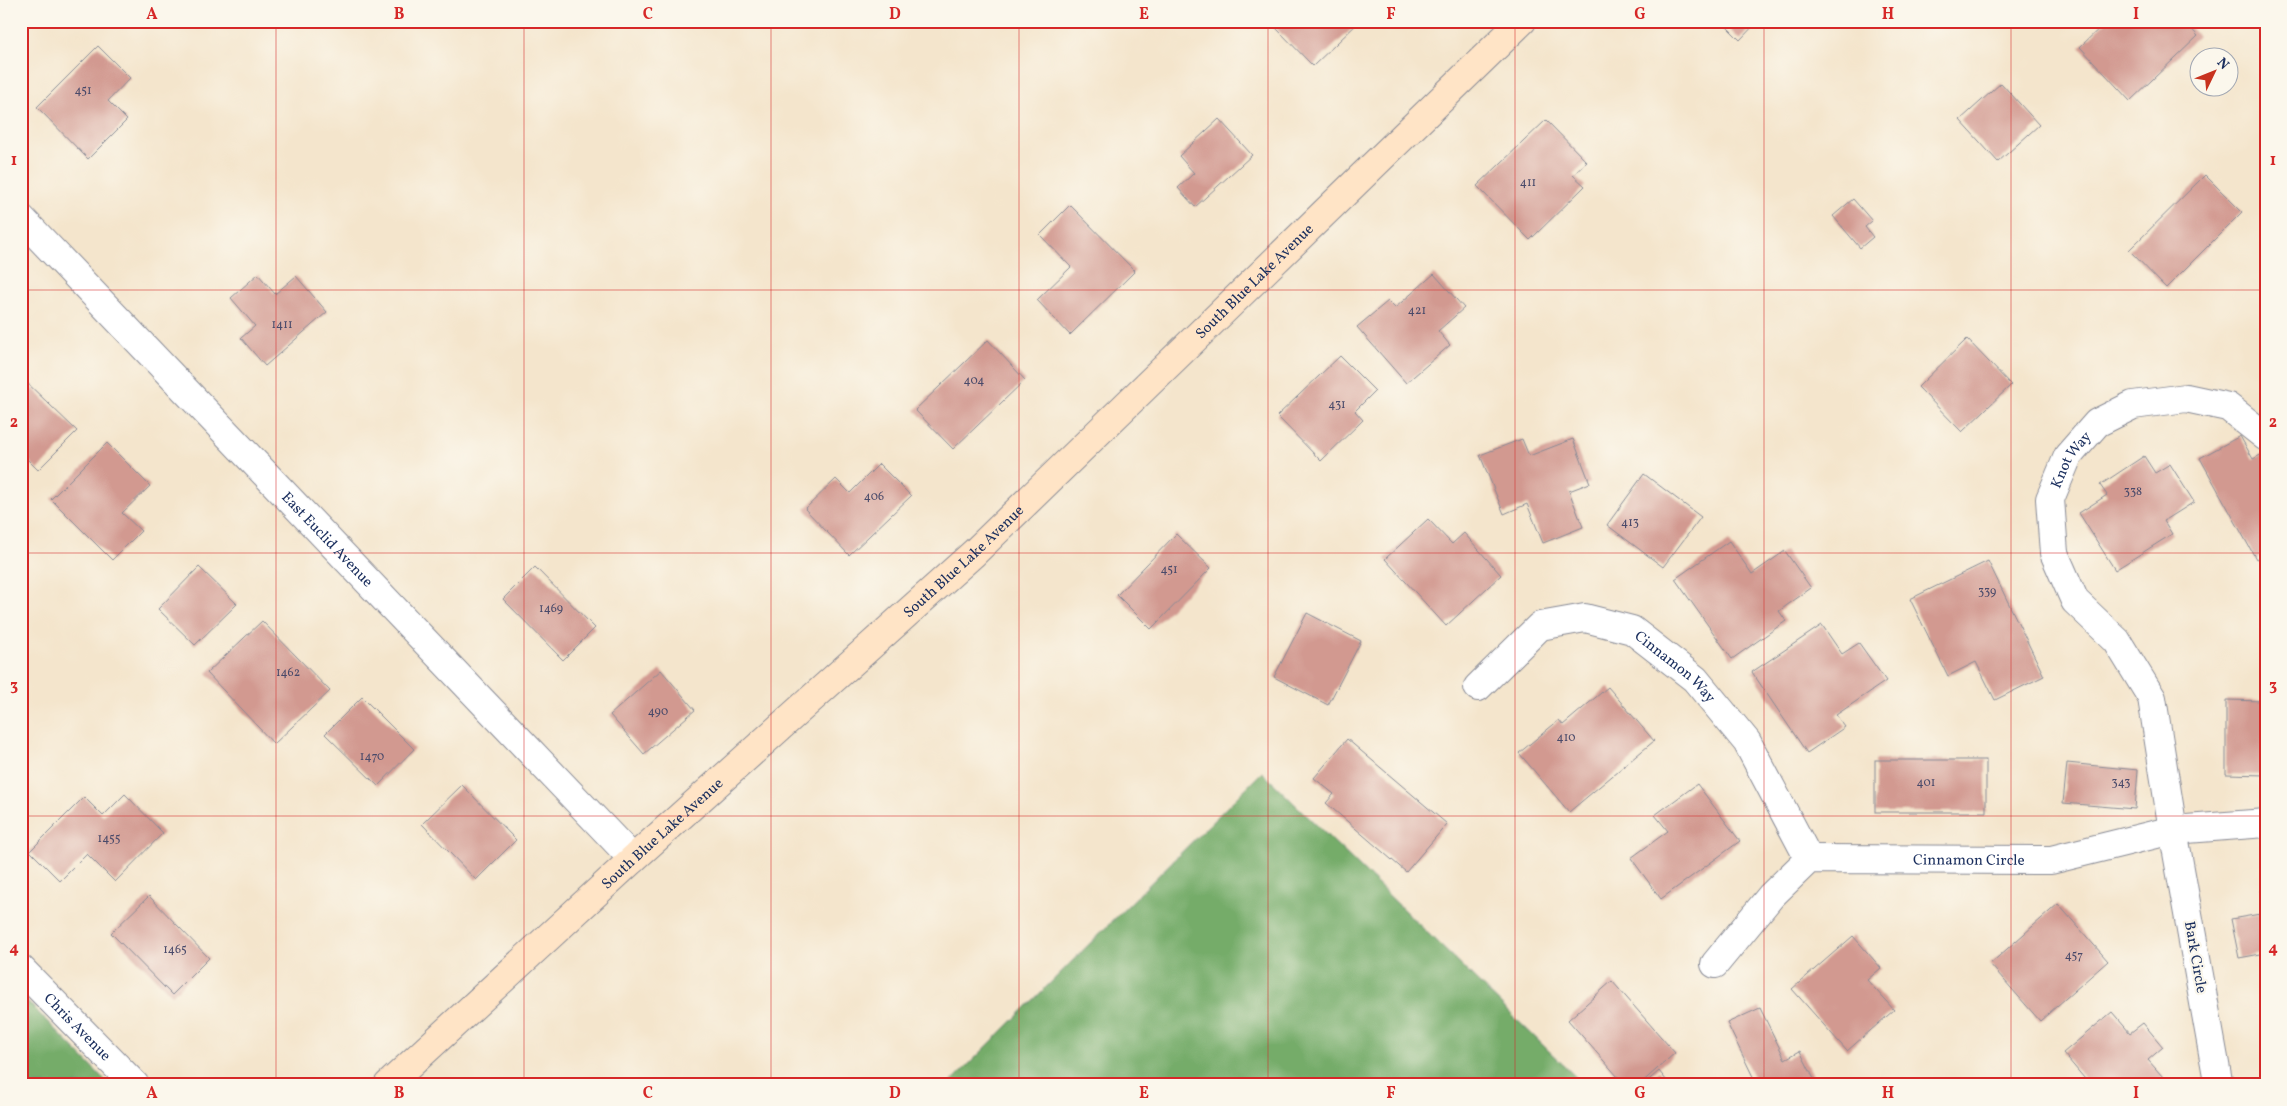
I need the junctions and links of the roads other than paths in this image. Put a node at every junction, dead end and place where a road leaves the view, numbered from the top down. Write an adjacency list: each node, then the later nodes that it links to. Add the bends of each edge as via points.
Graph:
1 (1522, 21): 7 (main road, South Blue Lake Avenue, via 974,553)
2 (21, 218): 7 (street, East Euclid Avenue)
3 (2266, 436): 6 (street, Knot Way, via 2228,407 2186,398 2133,405 2097,423 2068,456 2050,499 2054,554 2076,601 2117,641 2152,698)
4 (1478, 687): 8 (street, Cinnamon Way, via 1540,626 1585,618 1632,630 1695,679 1746,742)
5 (2266, 823): 6 (street, Cinnamon Circle)
6 (2173, 830): 8 (street, Cinnamon Circle, via 2051,860); 13 (street, Bark Circle, via 2218,1081)
7 (633, 859): 12 (main road, South Blue Lake Avenue)
8 (1809, 859): 9 (street, via 1771,896)
9 (1715, 964)
10 (21, 969): 11 (street, Chris Avenue)
11 (135, 1085)
12 (388, 1085)
13 (2216, 1085)

